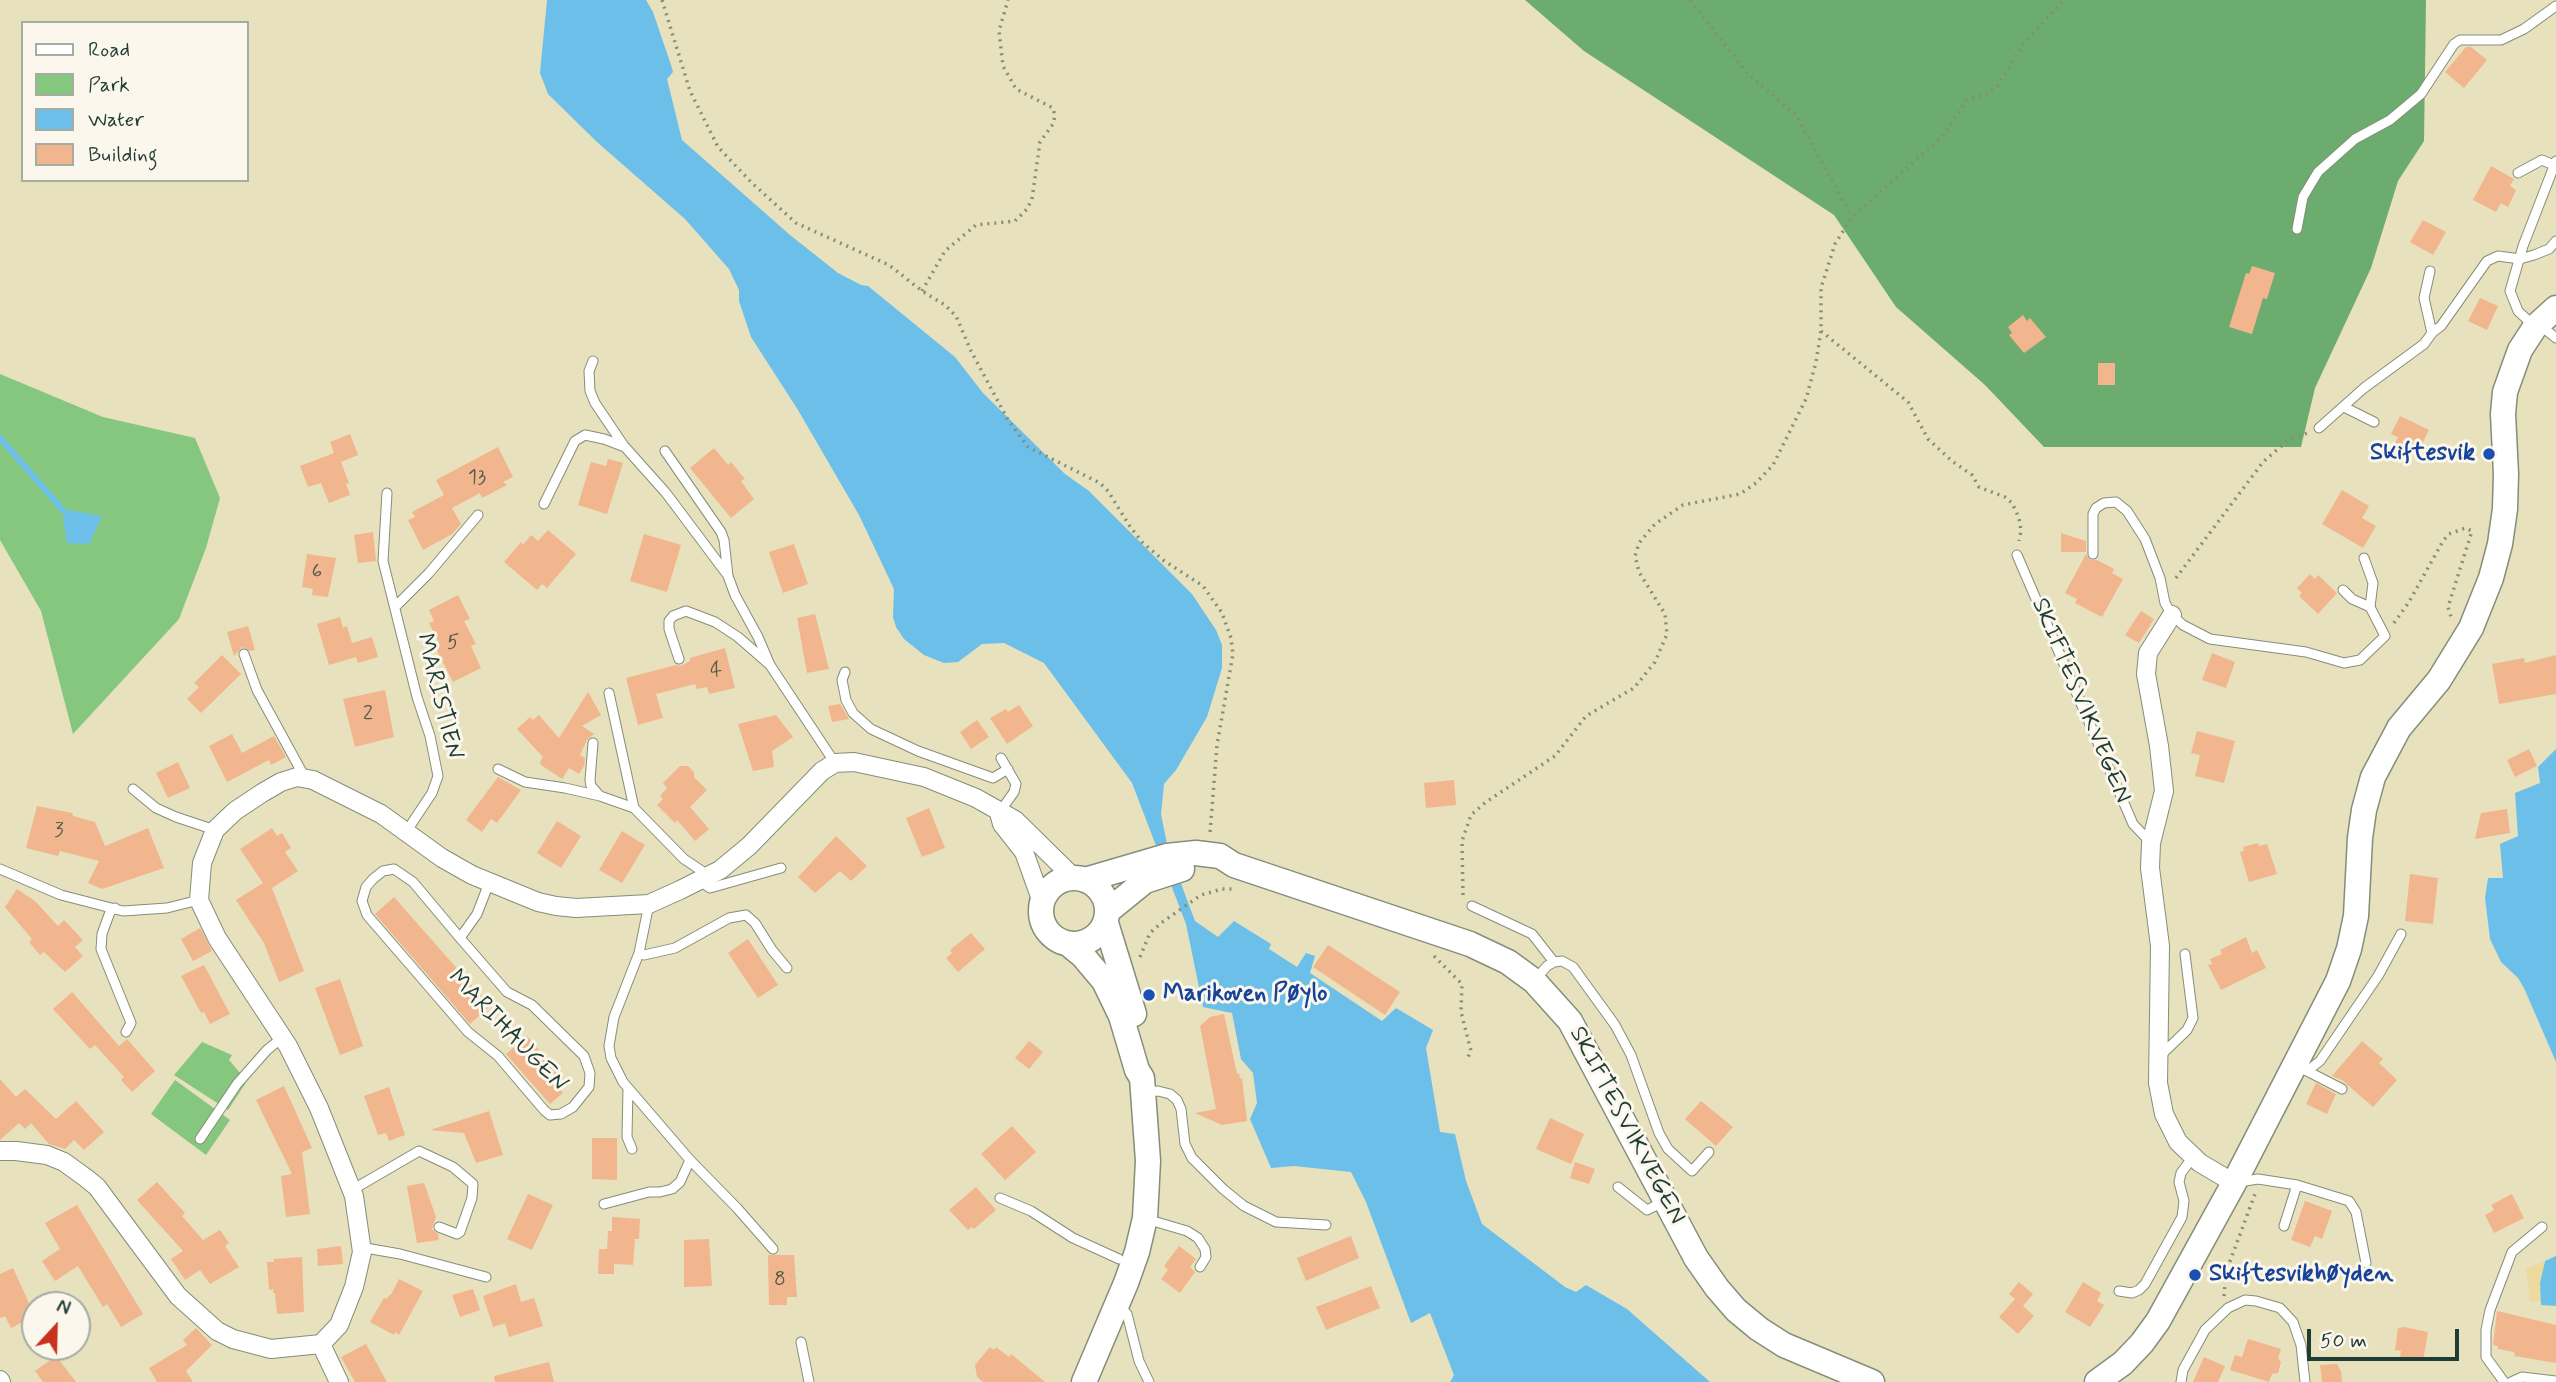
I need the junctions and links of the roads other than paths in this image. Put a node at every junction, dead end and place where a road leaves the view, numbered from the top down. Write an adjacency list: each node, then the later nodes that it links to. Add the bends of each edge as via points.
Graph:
1 (2556, 6): 4 (lane, via 2501,40 2454,44 2421,94 2390,120 2355,139 2318,172 2302,197)
2 (2556, 165): 3 (lane, via 2542,160); 6 (lane)
3 (2518, 173)
4 (2297, 229)
5 (2556, 241): 6 (lane, via 2549,249)
6 (2520, 259): 8 (lane, via 2510,291 2518,311); 9 (lane, via 2498,256 2487,261)
7 (2430, 271): 9 (lane, via 2424,298)
8 (2547, 324): 68 (main road, via 2520,350 2505,392 2503,521 2491,579 2471,628 2439,680 2399,729 2373,777 2364,810 2349,949)
9 (2432, 333): 11 (lane)
10 (593, 361): 14 (lane, via 590,391)
11 (2344, 407): 12 (lane); 13 (lane)
12 (2374, 422)
13 (2319, 428)
14 (625, 447): 17 (lane, via 585,435 575,442); 22 (lane)
15 (665, 451): 22 (lane, via 721,532)
16 (387, 493): 24 (lane, MARISTIEN, via 383,561)
17 (544, 504)
18 (478, 515): 24 (lane, MARISTIEN)
19 (2093, 554): 26 (lane, via 2093,514 2104,503 2116,502 2145,539)
20 (2017, 555): 44 (lane, SKIFTESVIKVEGEN, via 2133,824)
21 (2364, 558): 25 (lane, via 2373,583)
22 (728, 576): 29 (lane)
23 (2343, 590): 25 (lane)
24 (396, 606): 43 (lane, MARISTIEN, via 438,776)
25 (2370, 607): 26 (lane, via 2385,636 2360,660 2344,663 2306,652 2210,639 2183,625)
26 (2169, 609): 44 (street, SKIFTESVIKVEGEN, via 2148,653 2146,674 2164,791)
27 (244, 654): 37 (lane, via 257,690)
28 (679, 659): 29 (lane, via 669,621 686,611 715,622)
29 (770, 665): 34 (lane)
30 (845, 672): 36 (lane, via 846,700 871,729 993,778)
31 (609, 693): 40 (lane)
32 (593, 743): 39 (lane, via 590,780)
33 (1001, 758): 36 (lane)
34 (835, 763): 41 (street, via 854,762 924,777 976,798); 48 (street, via 802,789 749,845)
35 (498, 769): 39 (lane, via 525,782)
36 (1008, 769): 41 (lane, via 1016,784)
37 (305, 778): 42 (street, via 281,782 235,811); 43 (street, via 381,814)
38 (133, 789): 42 (lane, via 156,808)
39 (600, 796): 40 (lane)
40 (634, 808): 48 (lane)
41 (999, 813): 49 (street, via 1016,820); 52 (street, via 1024,852)
42 (215, 830): 51 (street, via 202,863)
43 (406, 832): 50 (street)
44 (2151, 843): 67 (street, SKIFTESVIKVEGEN, via 2160,946)
45 (1204, 856): 49 (main road, SKIFTESVIKVEGEN, via 1167,856); 56 (main road, SKIFTESVIKVEGEN, via 1145,881); 64 (main road, SKIFTESVIKVEGEN, via 1225,870 1234,866 1470,944)
46 (780, 868): 48 (lane, via 710,888)
47 (0, 869): 55 (lane, via 54,893)
48 (704, 878): 53 (street)
49 (1089, 878): 52 (main road, via 1056,883); 56 (main road)
50 (489, 883): 53 (street, via 556,906); 58 (lane, MARIHAUGEN, via 477,914)
51 (198, 900): 55 (lane, via 167,908); 66 (street, via 217,938)
52 (1042, 902): 59 (main road, via 1044,925 1051,935)
53 (649, 904): 60 (lane)
54 (1472, 906): 62 (lane, via 1532,934)
55 (115, 908): 65 (lane, via 106,923 101,949 131,1023)
56 (1112, 911): 59 (main road, via 1093,939); 69 (main road, via 1148,1067)
57 (2401, 934): 68 (lane, via 2320,1061)
58 (460, 938): 58 (lane, MARIHAUGEN, via 404,874 383,871 366,887 362,901 367,915 468,1032 498,1056 550,1115 573,1107 589,1087 584,1056 532,1005 507,992)
59 (1067, 943): 69 (main road, via 1104,981 1121,1016)
60 (639, 953): 63 (lane, via 675,948 729,918 746,915); 70 (lane, via 614,1017 609,1046 616,1071)
61 (2185, 954): 67 (lane, via 2193,1018)
62 (1554, 962): 64 (lane); 75 (lane, via 1573,967 1615,1025 1668,1149 1692,1171)
63 (787, 968)
64 (1534, 981): 83 (main road, SKIFTESVIKVEGEN, via 1580,1037)
65 (126, 1032)
66 (283, 1037): 72 (lane, via 237,1084); 81 (street)
67 (2159, 1057): 76 (street, SKIFTESVIKVEGEN, via 2164,1114 2173,1135)
68 (2301, 1069): 71 (lane); 78 (main road)
69 (1143, 1085): 85 (main road, via 1148,1161); 86 (lane, via 1177,1100 1192,1158 1244,1206 1276,1222)
70 (627, 1086): 73 (lane, via 627,1137); 77 (lane)
71 (2342, 1089)
72 (200, 1139)
73 (632, 1149)
74 (0, 1152): 99 (street, via 47,1155 97,1187 178,1296 217,1331 271,1349)
75 (1709, 1152)
76 (2193, 1157): 78 (street, SKIFTESVIKVEGEN); 96 (lane, via 2181,1173 2184,1201 2176,1228 2139,1290)
77 (690, 1160): 84 (lane, via 672,1189); 91 (lane)
78 (2234, 1183): 79 (lane, via 2262,1180); 106 (main road, via 2158,1321 2123,1363)
79 (2297, 1185): 87 (lane); 93 (lane, via 2349,1201 2356,1212)
80 (1618, 1187): 83 (lane, via 1647,1210)
81 (352, 1190): 88 (lane, via 419,1151 453,1167 473,1184 460,1232); 90 (street)
82 (1000, 1198): 92 (lane)
83 (1666, 1200): 105 (main road, SKIFTESVIKVEGEN, via 1696,1258 1737,1310 1784,1345)
84 (604, 1204)
85 (1145, 1218): 94 (lane, via 1198,1238 1206,1257); 97 (main road)
86 (1326, 1225)
87 (2284, 1226)
88 (439, 1227)
89 (2542, 1227): 109 (lane, via 2512,1252 2490,1310 2486,1357)
90 (360, 1247): 95 (lane); 99 (street, via 346,1312)
91 (773, 1249)
92 (1119, 1259)
93 (2366, 1263)
94 (1200, 1267)
95 (486, 1277)
96 (2119, 1291)
97 (1118, 1304): 103 (main road); 104 (lane, via 1127,1314)
98 (801, 1342): 102 (lane)
99 (321, 1344): 101 (street)
100 (2556, 1381): 110 (lane, via 2522,1377)
101 (339, 1382)
102 (809, 1382)
103 (1084, 1382)
104 (1149, 1382)
105 (1872, 1382)
106 (2097, 1382)
107 (2181, 1382): 108 (lane, via 2199,1340 2224,1311 2245,1300 2286,1313 2298,1330)
108 (2305, 1382)
109 (2504, 1382)
110 (2511, 1382)

